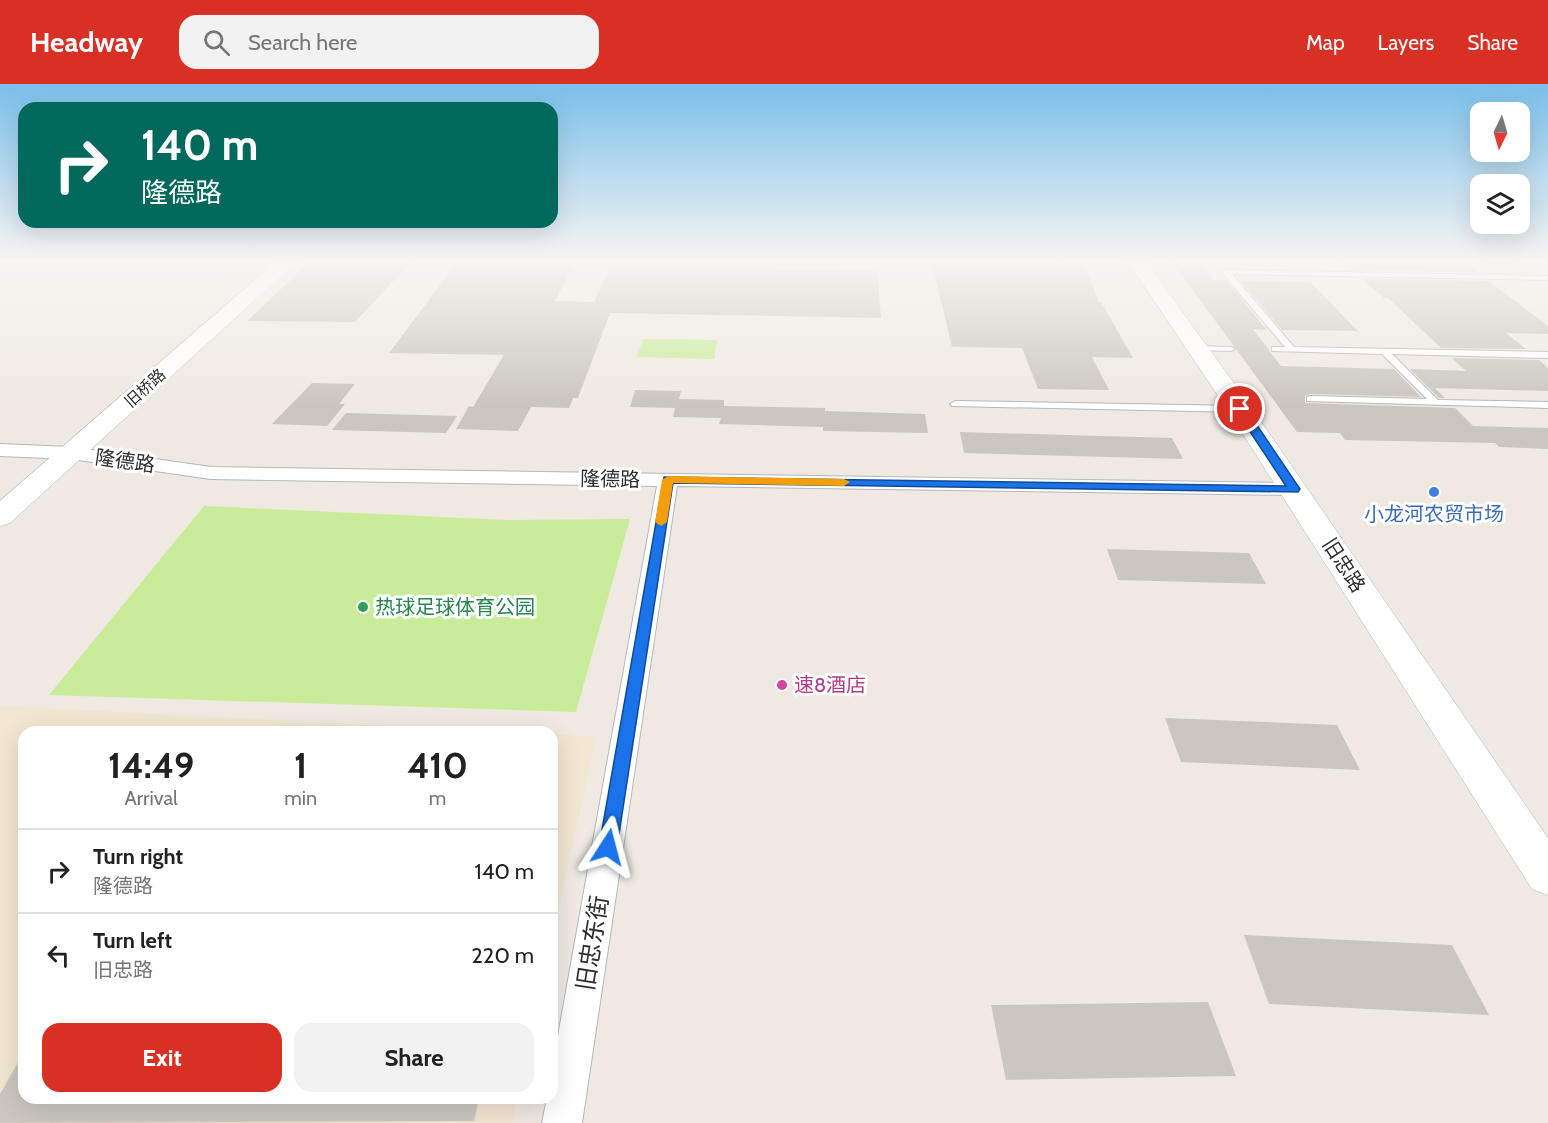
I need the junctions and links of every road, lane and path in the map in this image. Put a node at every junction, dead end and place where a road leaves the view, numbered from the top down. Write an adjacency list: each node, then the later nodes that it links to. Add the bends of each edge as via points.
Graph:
1 (214, 307): 17 (street, 旧桥路)
2 (235, 307): 18 (street, 旧桥路)
3 (1170, 307): 5 (street, 旧忠路)
4 (1256, 307): 8 (lane)
5 (1199, 348): 6 (lane); 15 (street, 旧忠路)
6 (1231, 349)
7 (1275, 349): 8 (lane)
8 (1292, 350): 9 (lane)
9 (1385, 352): 10 (lane); 12 (lane)
10 (1548, 355)
11 (1310, 399): 12 (lane)
12 (1435, 402): 14 (lane)
13 (956, 404): 15 (lane)
14 (1548, 405)
15 (1240, 409): 20 (street, 旧忠路)
16 (0, 450): 17 (street, 隆德路)
17 (47, 452): 18 (street, 隆德路); 21 (street, 旧桥路)
18 (71, 453): 19 (street, 隆德路, via 211,473); 22 (street, 旧桥路)
19 (668, 480): 20 (street, 隆德路); 24 (street, 旧忠东街)
20 (1294, 489): 23 (street, 旧忠路)
21 (0, 493)
22 (0, 517)
23 (1548, 875)
24 (562, 1123)

